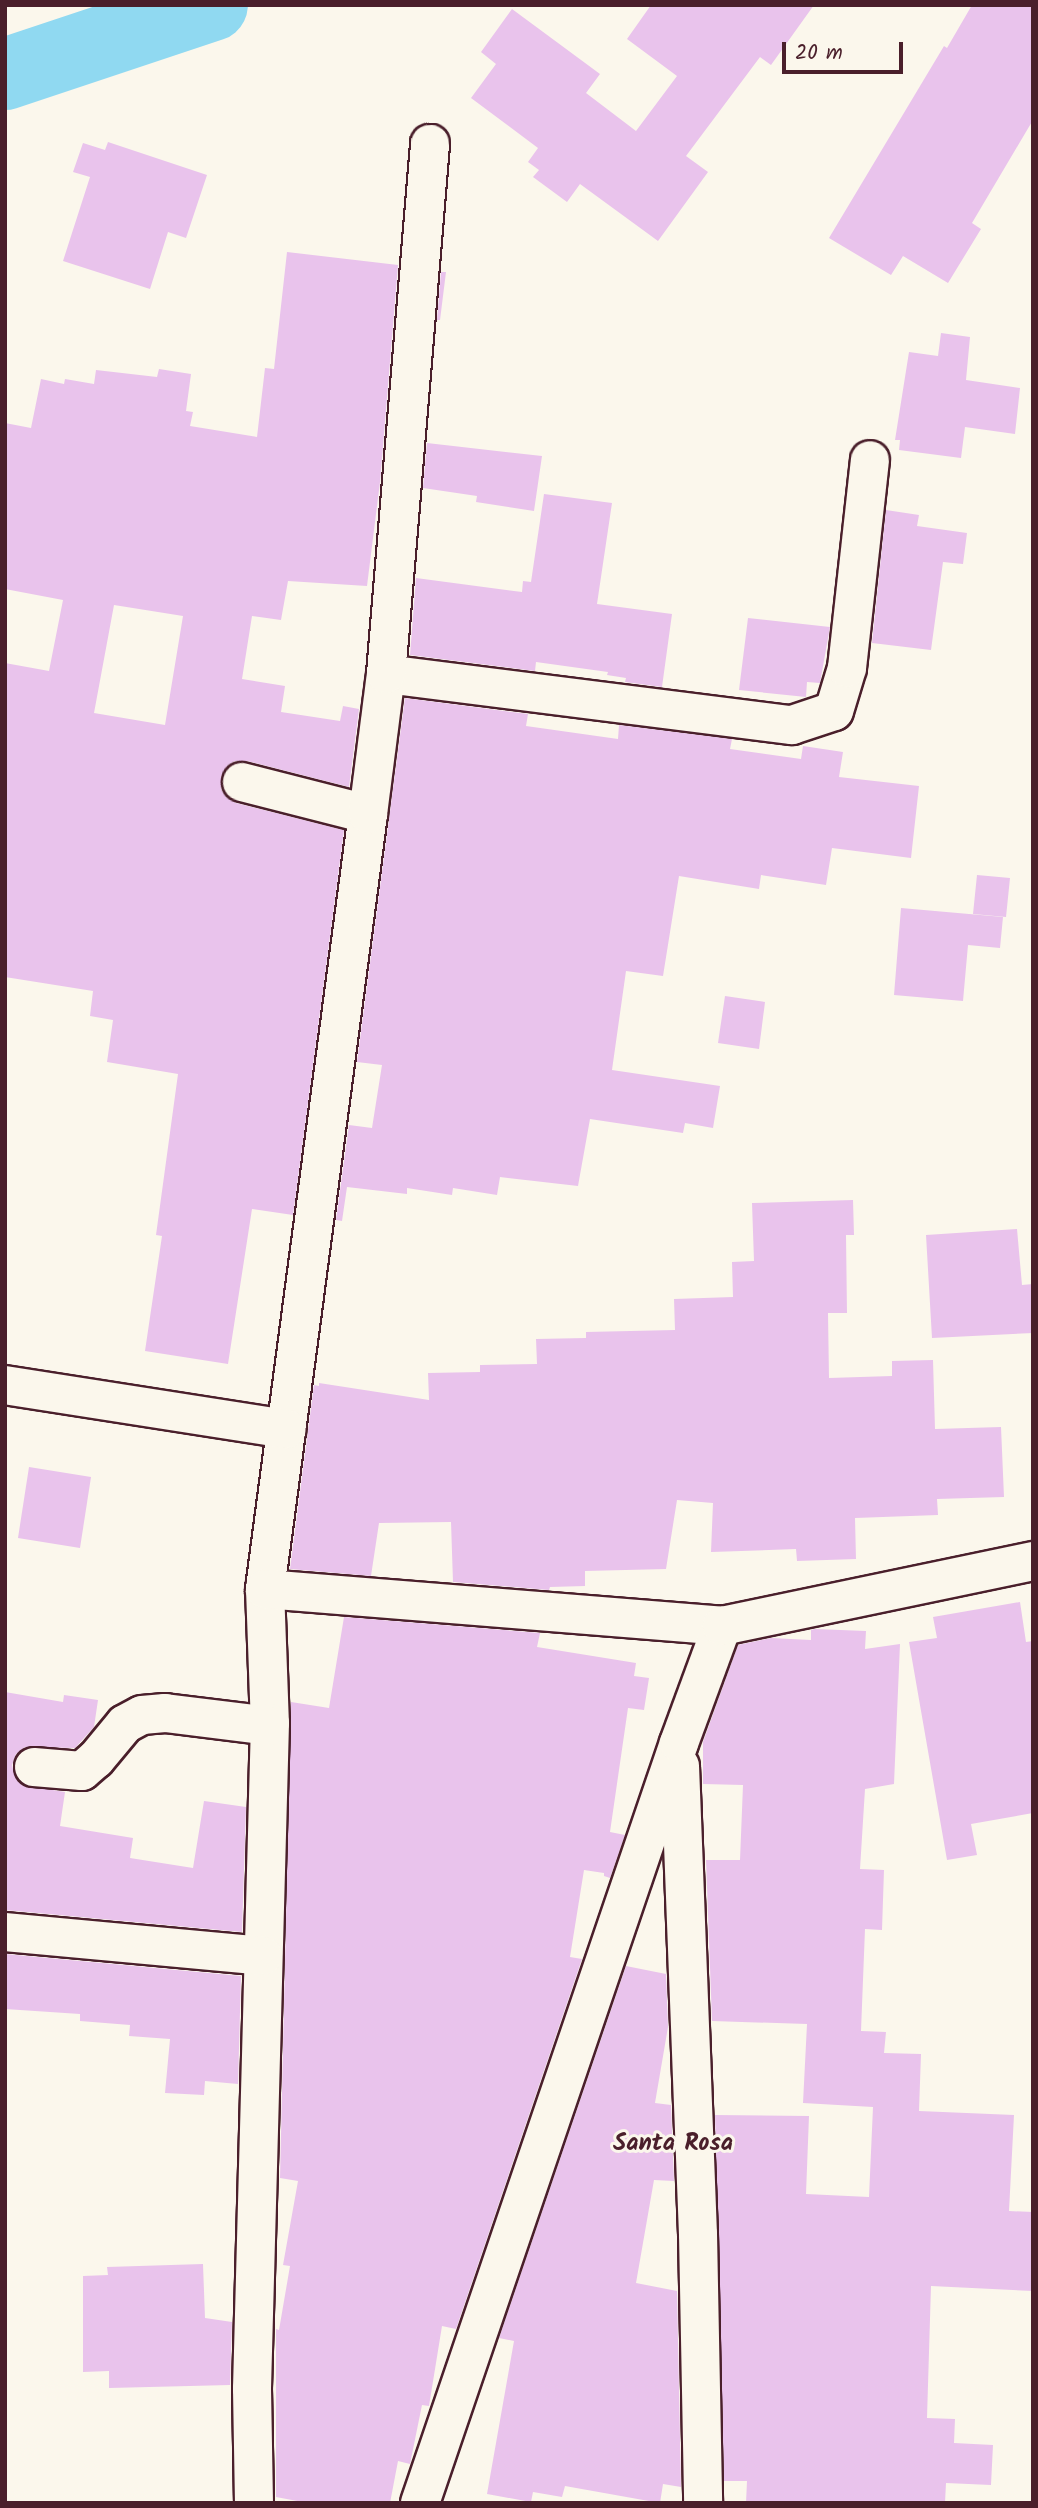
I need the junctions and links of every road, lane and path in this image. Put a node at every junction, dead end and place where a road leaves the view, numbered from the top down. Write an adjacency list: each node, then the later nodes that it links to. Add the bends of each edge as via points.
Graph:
1 (430, 144): 3 (street)
2 (870, 460): 3 (street, via 847,668 834,711 792,725)
3 (386, 674): 5 (street)
4 (242, 782): 5 (street)
5 (368, 814): 7 (street)
6 (5, 1385): 7 (street)
7 (287, 1429): 9 (street)
8 (1033, 1561): 10 (street)
9 (265, 1589): 10 (street); 11 (street)
10 (722, 1626): 12 (street)
11 (269, 1726): 13 (street, via 154,1713 125,1724 82,1771); 15 (street)
12 (679, 1743): 17 (street); 18 (street)
13 (34, 1767)
14 (5, 1931): 15 (street)
15 (263, 1956): 16 (street, via 252,2389)
16 (254, 2503)
17 (420, 2503)
18 (703, 2503)

